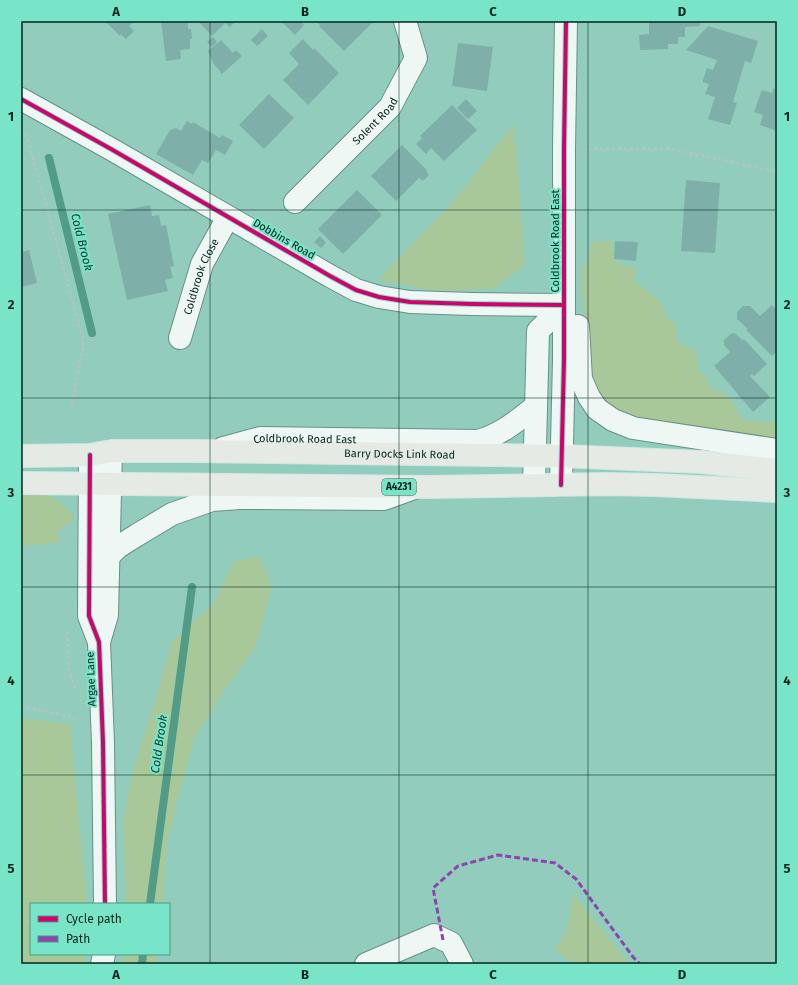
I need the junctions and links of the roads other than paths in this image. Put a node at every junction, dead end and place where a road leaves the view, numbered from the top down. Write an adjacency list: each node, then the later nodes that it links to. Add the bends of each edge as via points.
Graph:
1 (405, 21): 4 (street, Solent Road, via 416,58 390,107)
2 (566, 21): 6 (street, Coldbrook Road East)
3 (21, 99): 5 (street, Dobbins Road)
4 (295, 202)
5 (228, 217): 6 (street, Dobbins Road, via 336,280 379,298 410,302); 7 (street, Coldbrook Close, via 202,264)
6 (564, 305): 8 (street, Coldbrook Road East, via 538,331); 9 (street, Coldbrook Road East, via 578,317 580,379 597,409 613,420 633,428); 14 (street, Coldbrook Road East)
7 (180, 338)
8 (536, 406): 10 (street, Coldbrook Road East, via 507,428 478,441 260,438); 13 (street, Coldbrook Road East)
9 (777, 450)
10 (208, 452): 11 (main road, Barry Docks Link Road); 13 (main road, Barry Docks Link Road)
11 (100, 453): 12 (main road, Barry Docks Link Road); 17 (street, Argae Lane)
12 (21, 456)
13 (535, 456): 14 (main road, Barry Docks Link Road); 18 (street, Coldbrook Road East)
14 (561, 456): 15 (main road, Barry Docks Link Road, via 702,462); 19 (street, Coldbrook Road East)
15 (777, 470)
16 (21, 483): 17 (main road, A4231)
17 (100, 484): 20 (main road, A4231); 22 (street, Argae Lane); 23 (street, Argae Lane, via 89,616)
18 (534, 485): 19 (main road, A4231); 20 (main road, A4231)
19 (561, 485): 21 (main road, A4231, via 656,485)
20 (418, 487): 22 (street, via 384,499 212,500 172,514)
21 (777, 491)
22 (109, 556): 23 (street, Argae Lane, via 107,615)
23 (99, 642): 24 (street, Argae Lane)
24 (105, 903)
25 (366, 964): 26 (street, via 434,935 451,944)
26 (462, 964)

